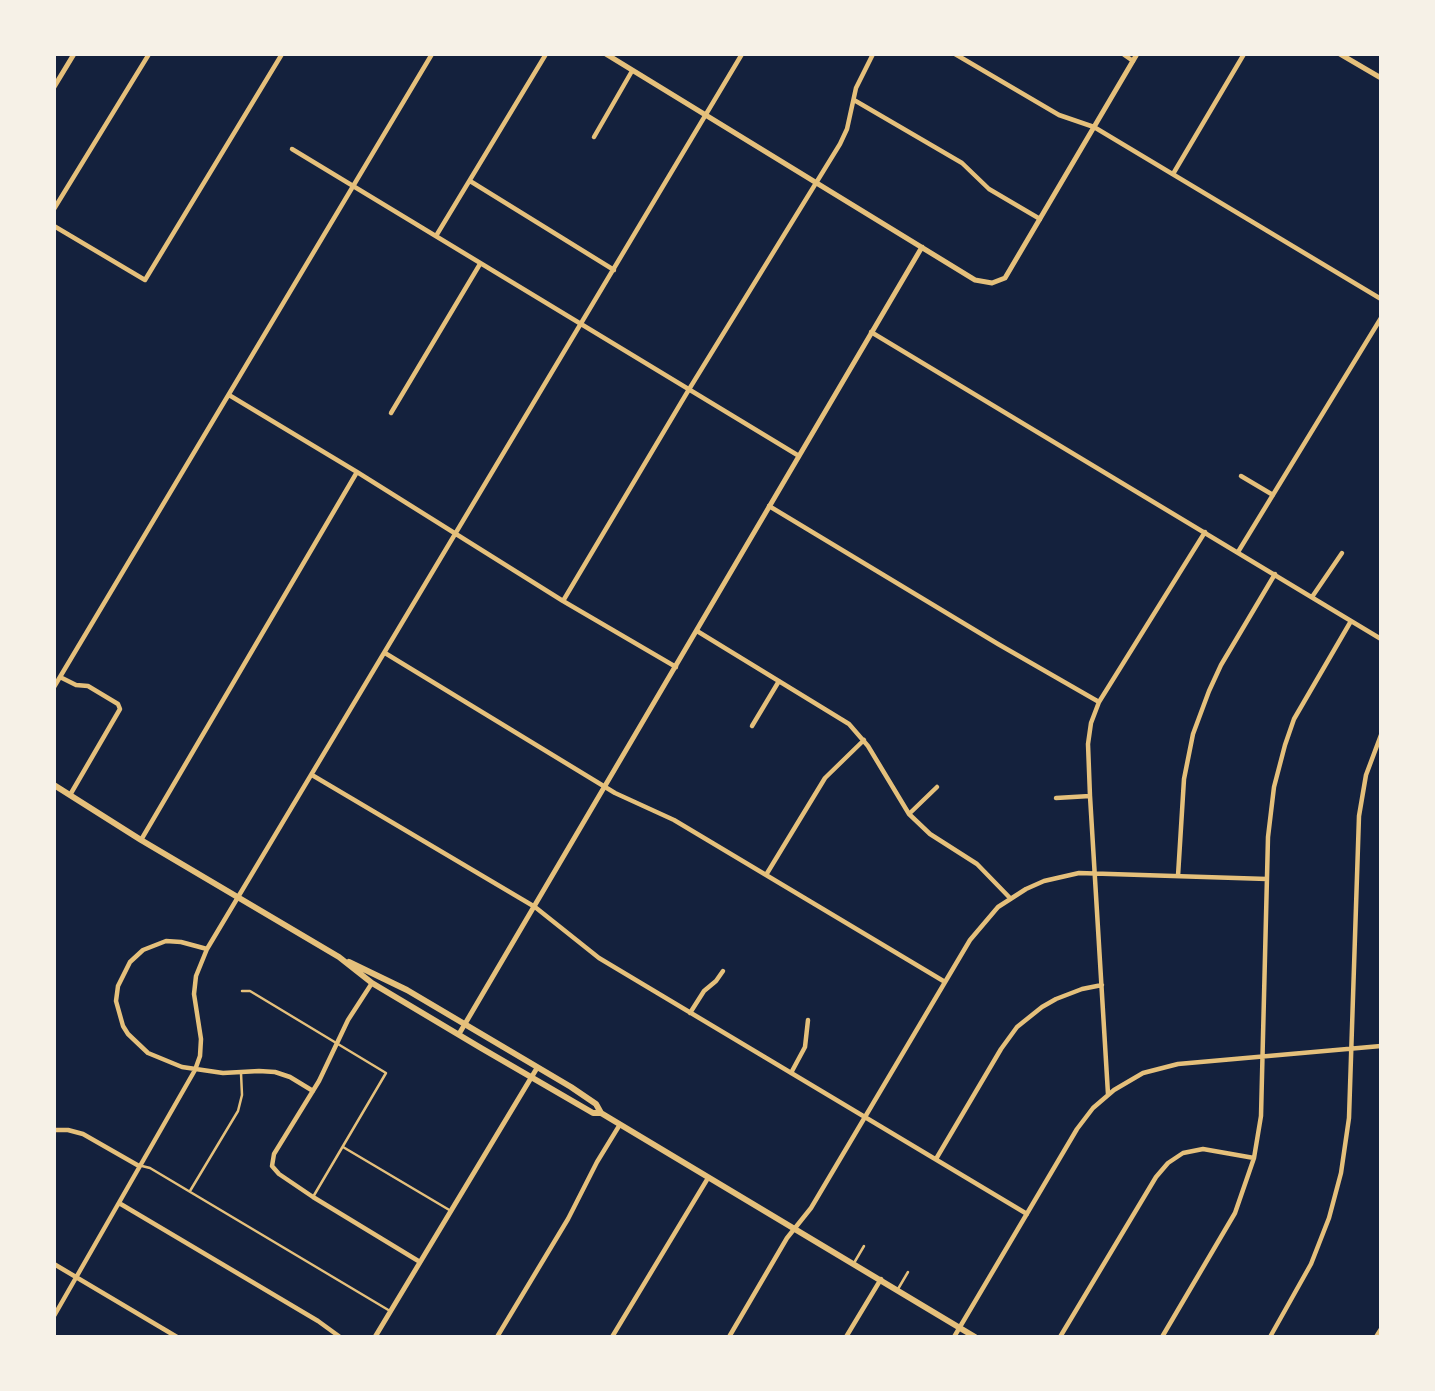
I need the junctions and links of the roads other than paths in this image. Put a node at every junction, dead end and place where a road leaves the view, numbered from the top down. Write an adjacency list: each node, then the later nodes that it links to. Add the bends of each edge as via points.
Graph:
1 (65, 54): 14 (street)
2 (149, 54): 28 (street)
3 (282, 54): 30 (street, via 145,280)
4 (432, 54): 27 (street)
5 (546, 54): 25 (street)
6 (606, 54): 16 (street)
7 (742, 54): 20 (street)
8 (873, 54): 19 (street)
9 (955, 54): 21 (street, via 1052,112)
10 (1123, 54): 15 (street)
11 (1137, 54): 15 (street)
12 (1244, 54): 24 (street)
13 (1340, 54): 17 (street)
14 (73, 56): 18 (street)
15 (1133, 61): 21 (street)
16 (632, 71): 20 (street); 22 (street)
17 (1381, 78)
18 (54, 87)
19 (854, 100): 26 (street, via 844,137); 29 (street, via 962,163 989,189)
20 (707, 114): 26 (street); 34 (street)
21 (1094, 127): 24 (street); 29 (street)
22 (594, 137)
23 (292, 149): 27 (street)
24 (1173, 174): 35 (street)
25 (470, 181): 31 (street); 34 (street)
26 (816, 182): 32 (street); 39 (street)
27 (355, 187): 31 (street); 40 (street)
28 (54, 209)
29 (1040, 219): 32 (street, via 1005,278 992,283 975,280)
30 (54, 226)
31 (436, 236): 33 (street)
32 (922, 247): 38 (street)
33 (480, 264): 37 (street); 41 (street)
34 (614, 270): 37 (street)
35 (1381, 299)
36 (1381, 318): 45 (street)
37 (581, 325): 39 (street); 48 (street)
38 (871, 332): 42 (street); 47 (street)
39 (688, 391): 42 (street); 53 (street)
40 (229, 395): 43 (street); 59 (street)
41 (391, 412)
42 (799, 456): 46 (street)
43 (357, 472): 48 (street); 74 (street)
44 (1241, 476): 45 (street)
45 (1273, 495): 49 (street)
46 (769, 506): 55 (street); 62 (street)
47 (1205, 532): 49 (street); 62 (street)
48 (455, 535): 53 (street); 57 (street)
49 (1238, 552): 51 (street)
50 (1342, 553): 52 (street)
51 (1275, 574): 52 (street); 77 (street, via 1221,665 1193,734 1184,779)
52 (1312, 597): 54 (street)
53 (563, 601): 58 (street)
54 (1351, 621): 56 (street); 78 (street, via 1304,700 1285,745 1270,813)
55 (697, 631): 58 (street); 60 (street)
56 (1381, 639)
57 (385, 653): 66 (street); 68 (street)
58 (676, 667): 68 (street)
59 (60, 677): 61 (street); 70 (street, via 88,686 120,709)
60 (779, 681): 63 (street); 65 (street, via 841,718)
61 (54, 687)
62 (1099, 702): 71 (street, via 1088,744)
63 (752, 726)
64 (1381, 735): 95 (street, via 1359,816)
65 (864, 740): 73 (street); 76 (street, via 820,785)
66 (312, 775): 79 (street); 81 (street)
67 (54, 785): 70 (main road)
68 (606, 786): 76 (street, via 663,813); 81 (street)
69 (937, 787): 73 (street)
70 (71, 795): 74 (main road)
71 (1090, 796): 72 (street); 75 (street)
72 (1056, 798)
73 (909, 814): 80 (street, via 930,834 977,864)
74 (141, 840): 79 (main road)
75 (1095, 872): 77 (street); 80 (street, via 1044,881); 87 (street)
76 (766, 875): 85 (street)
77 (1178, 876): 78 (street)
78 (1267, 879): 96 (street)
79 (239, 897): 82 (street); 83 (main road)
80 (1010, 898): 85 (street, via 979,927)
81 (535, 907): 89 (street, via 599,958); 91 (street)
82 (207, 949): 98 (street, via 194,995 201,1039); 98 (street, via 166,941 149,947 124,970 116,993 122,1026 134,1041 148,1053)
83 (338, 957): 86 (main road); 91 (main road, via 378,974)
84 (723, 971): 89 (street)
85 (945, 982): 105 (street)
86 (372, 983): 92 (main road); 93 (street)
87 (1102, 985): 103 (street); 110 (street, via 1056,999 1017,1027)
88 (242, 991): 93 (lane, via 250,991)
89 (690, 1013): 100 (street)
90 (808, 1020): 100 (street, via 805,1047)
91 (465, 1025): 92 (street); 97 (main road)
92 (459, 1034): 101 (main road)
93 (338, 1043): 102 (street); 108 (lane, via 386,1073)
94 (1381, 1046): 95 (street)
95 (1352, 1047): 96 (street); 142 (street, via 1346,1146 1335,1198 1311,1264)
96 (1262, 1056): 103 (street, via 1158,1068); 109 (street, via 1261,1116)
97 (537, 1068): 101 (street); 104 (main road, via 597,1104)
98 (195, 1070): 99 (street); 111 (street)
99 (241, 1073): 102 (street, via 275,1072); 113 (lane, via 238,1111)
100 (791, 1073): 105 (street)
101 (532, 1077): 104 (main road, via 593,1113); 116 (street)
102 (313, 1091): 114 (street, via 272,1162 276,1172)
103 (1108, 1094): 117 (street, via 1083,1121)
104 (601, 1113): 106 (main road)
105 (864, 1116): 110 (street); 118 (street)
106 (619, 1126): 112 (main road); 134 (street)
107 (54, 1130): 111 (street, via 83,1134)
108 (343, 1147): 114 (lane); 116 (lane)
109 (1254, 1158): 140 (street, via 1203,1149 1183,1153 1168,1163); 141 (street, via 1235,1213)
110 (936, 1159): 117 (street)
111 (139, 1166): 113 (lane); 115 (street)
112 (708, 1178): 118 (main road); 135 (street)
113 (190, 1191): 127 (lane)
114 (313, 1197): 120 (street)
115 (119, 1203): 124 (street); 132 (street)
116 (451, 1211): 120 (street)
117 (1027, 1214): 129 (street)
118 (796, 1228): 121 (main road); 136 (street)
119 (864, 1246): 121 (lane)
120 (420, 1263): 127 (street)
121 (855, 1263): 125 (main road)
122 (54, 1264): 124 (street)
123 (908, 1272): 126 (lane)
124 (76, 1277): 128 (street); 131 (street)
125 (881, 1279): 126 (main road); 137 (street)
126 (898, 1289): 129 (main road)
127 (390, 1311): 133 (street)
128 (54, 1316)
129 (960, 1326): 138 (street); 139 (main road)
130 (1381, 1329): 143 (street)
131 (177, 1337)
132 (340, 1337)
133 (375, 1337)
134 (496, 1337)
135 (612, 1337)
136 (729, 1337)
137 (846, 1337)
138 (954, 1337)
139 (975, 1337)
140 (1060, 1337)
141 (1162, 1337)
142 (1269, 1337)
143 (1376, 1337)

